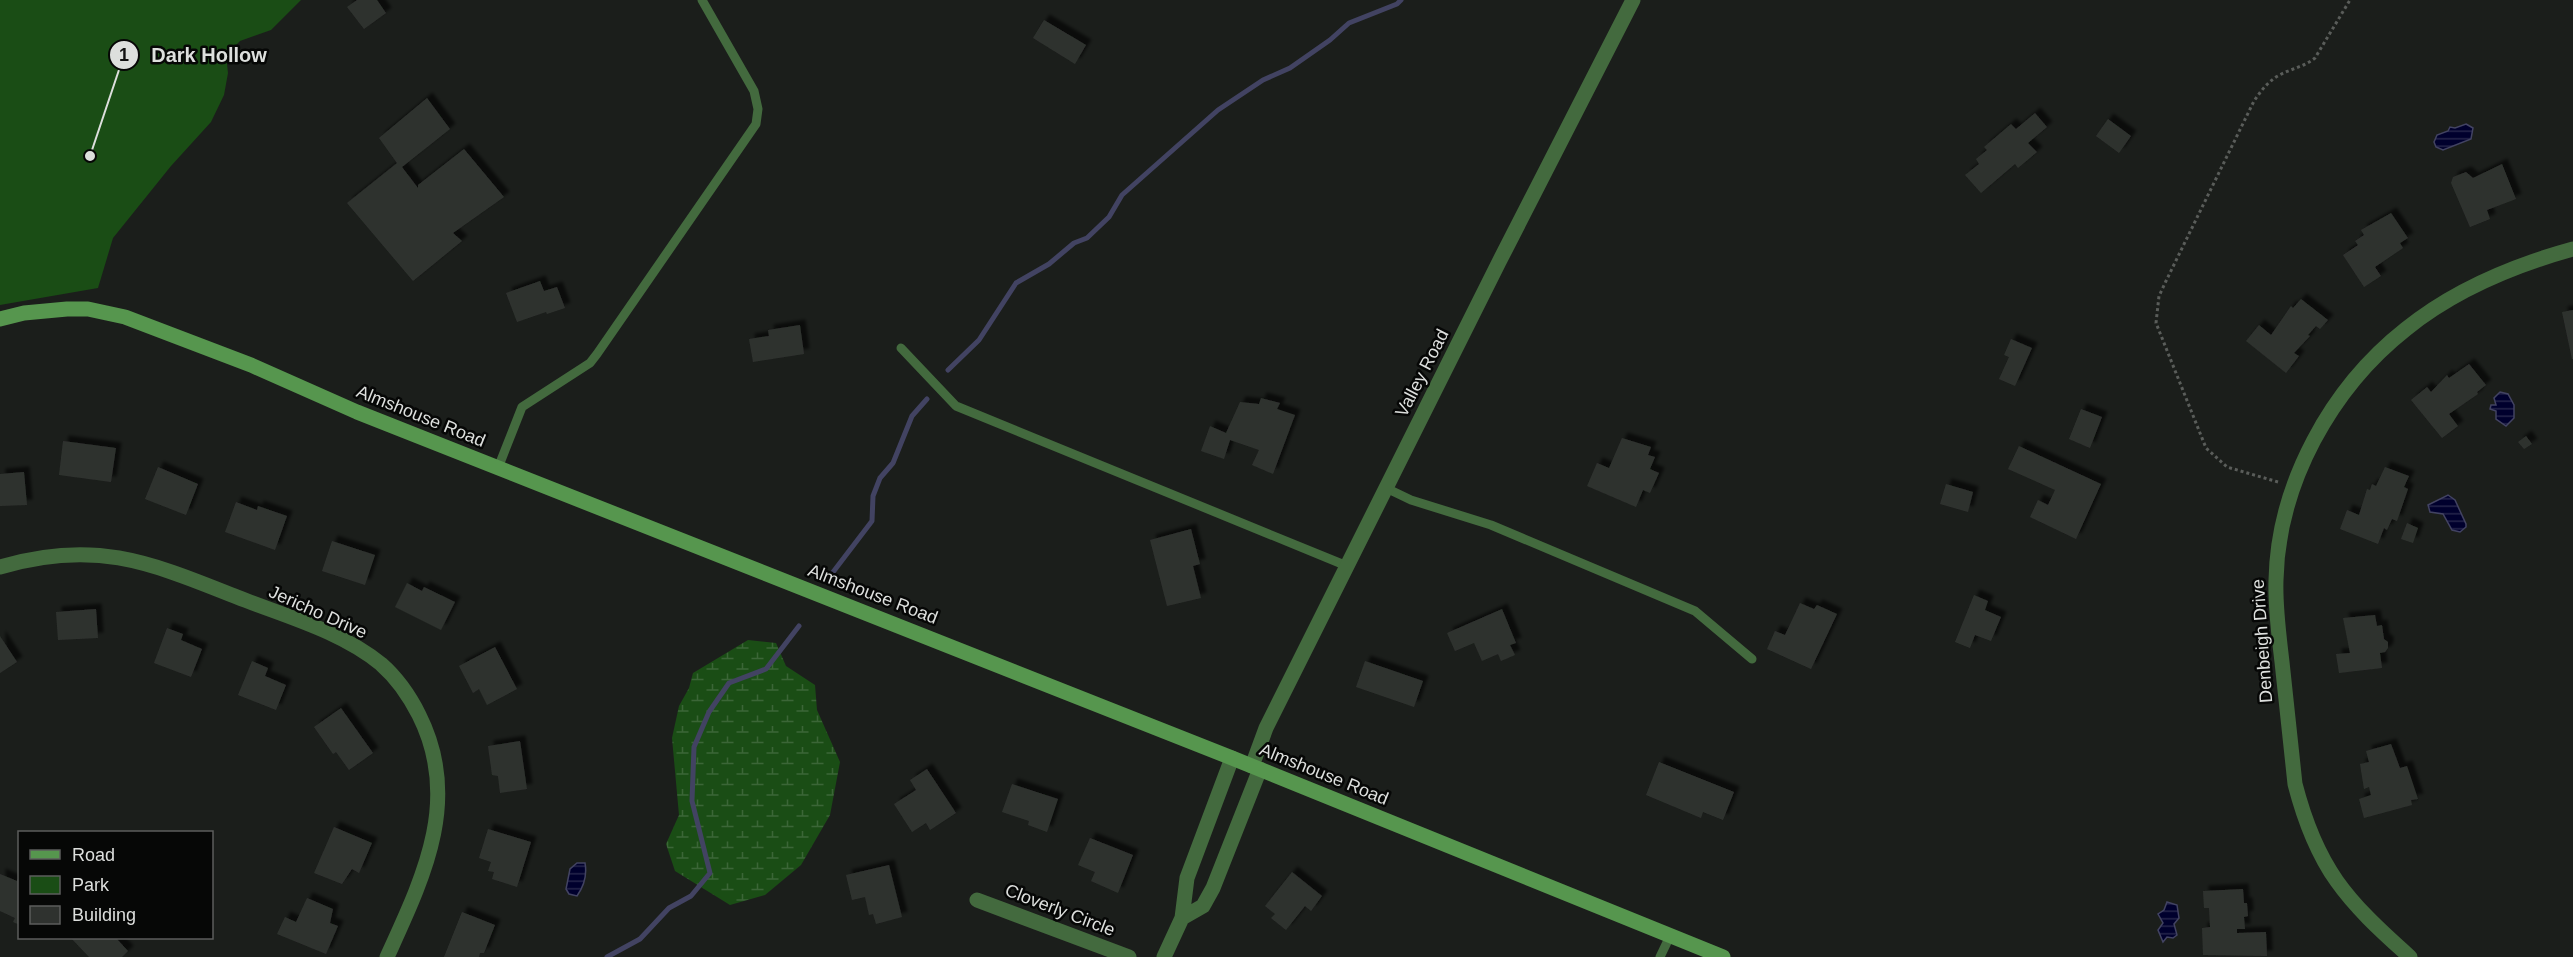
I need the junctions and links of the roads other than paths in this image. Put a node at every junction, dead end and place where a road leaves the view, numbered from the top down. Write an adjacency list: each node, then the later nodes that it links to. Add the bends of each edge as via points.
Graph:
1 (702, 0): 6 (lane, via 754,91 756,124 590,363 522,407)
2 (1633, 0): 7 (street, Valley Road)
3 (2573, 249): 21 (street, Denbeigh Drive, via 2466,291 2422,317 2385,346 2331,411 2310,450 2283,524 2276,580 2277,618 2295,784 2312,838 2334,879 2365,917)
4 (0, 319): 6 (main road, Almshouse Road, via 67,309 125,317)
5 (901, 348): 8 (lane, via 956,406)
6 (498, 468): 11 (main road, Almshouse Road)
7 (1386, 488): 8 (street, Valley Road); 10 (lane, via 1411,500 1491,525 1695,611)
8 (1347, 566): 12 (street, Valley Road, via 1266,728)
9 (0, 567): 16 (street, Jericho Drive, via 59,554 128,558 161,567 297,621 349,643 381,665 402,688 425,727 433,750 439,800 431,849)
10 (1752, 659)
11 (1232, 758): 12 (main road, Almshouse Road); 14 (street, via 1187,878)
12 (1256, 768): 14 (street, Valley Road, via 1213,888 1203,906); 15 (main road, Almshouse Road)
13 (977, 900): 17 (street, Cloverly Circle)
14 (1182, 918): 18 (street)
15 (1670, 936): 19 (lane); 20 (main road, Almshouse Road)
16 (387, 957)
17 (1129, 957)
18 (1164, 957)
19 (1660, 957)
20 (1723, 957)
21 (2410, 957)

